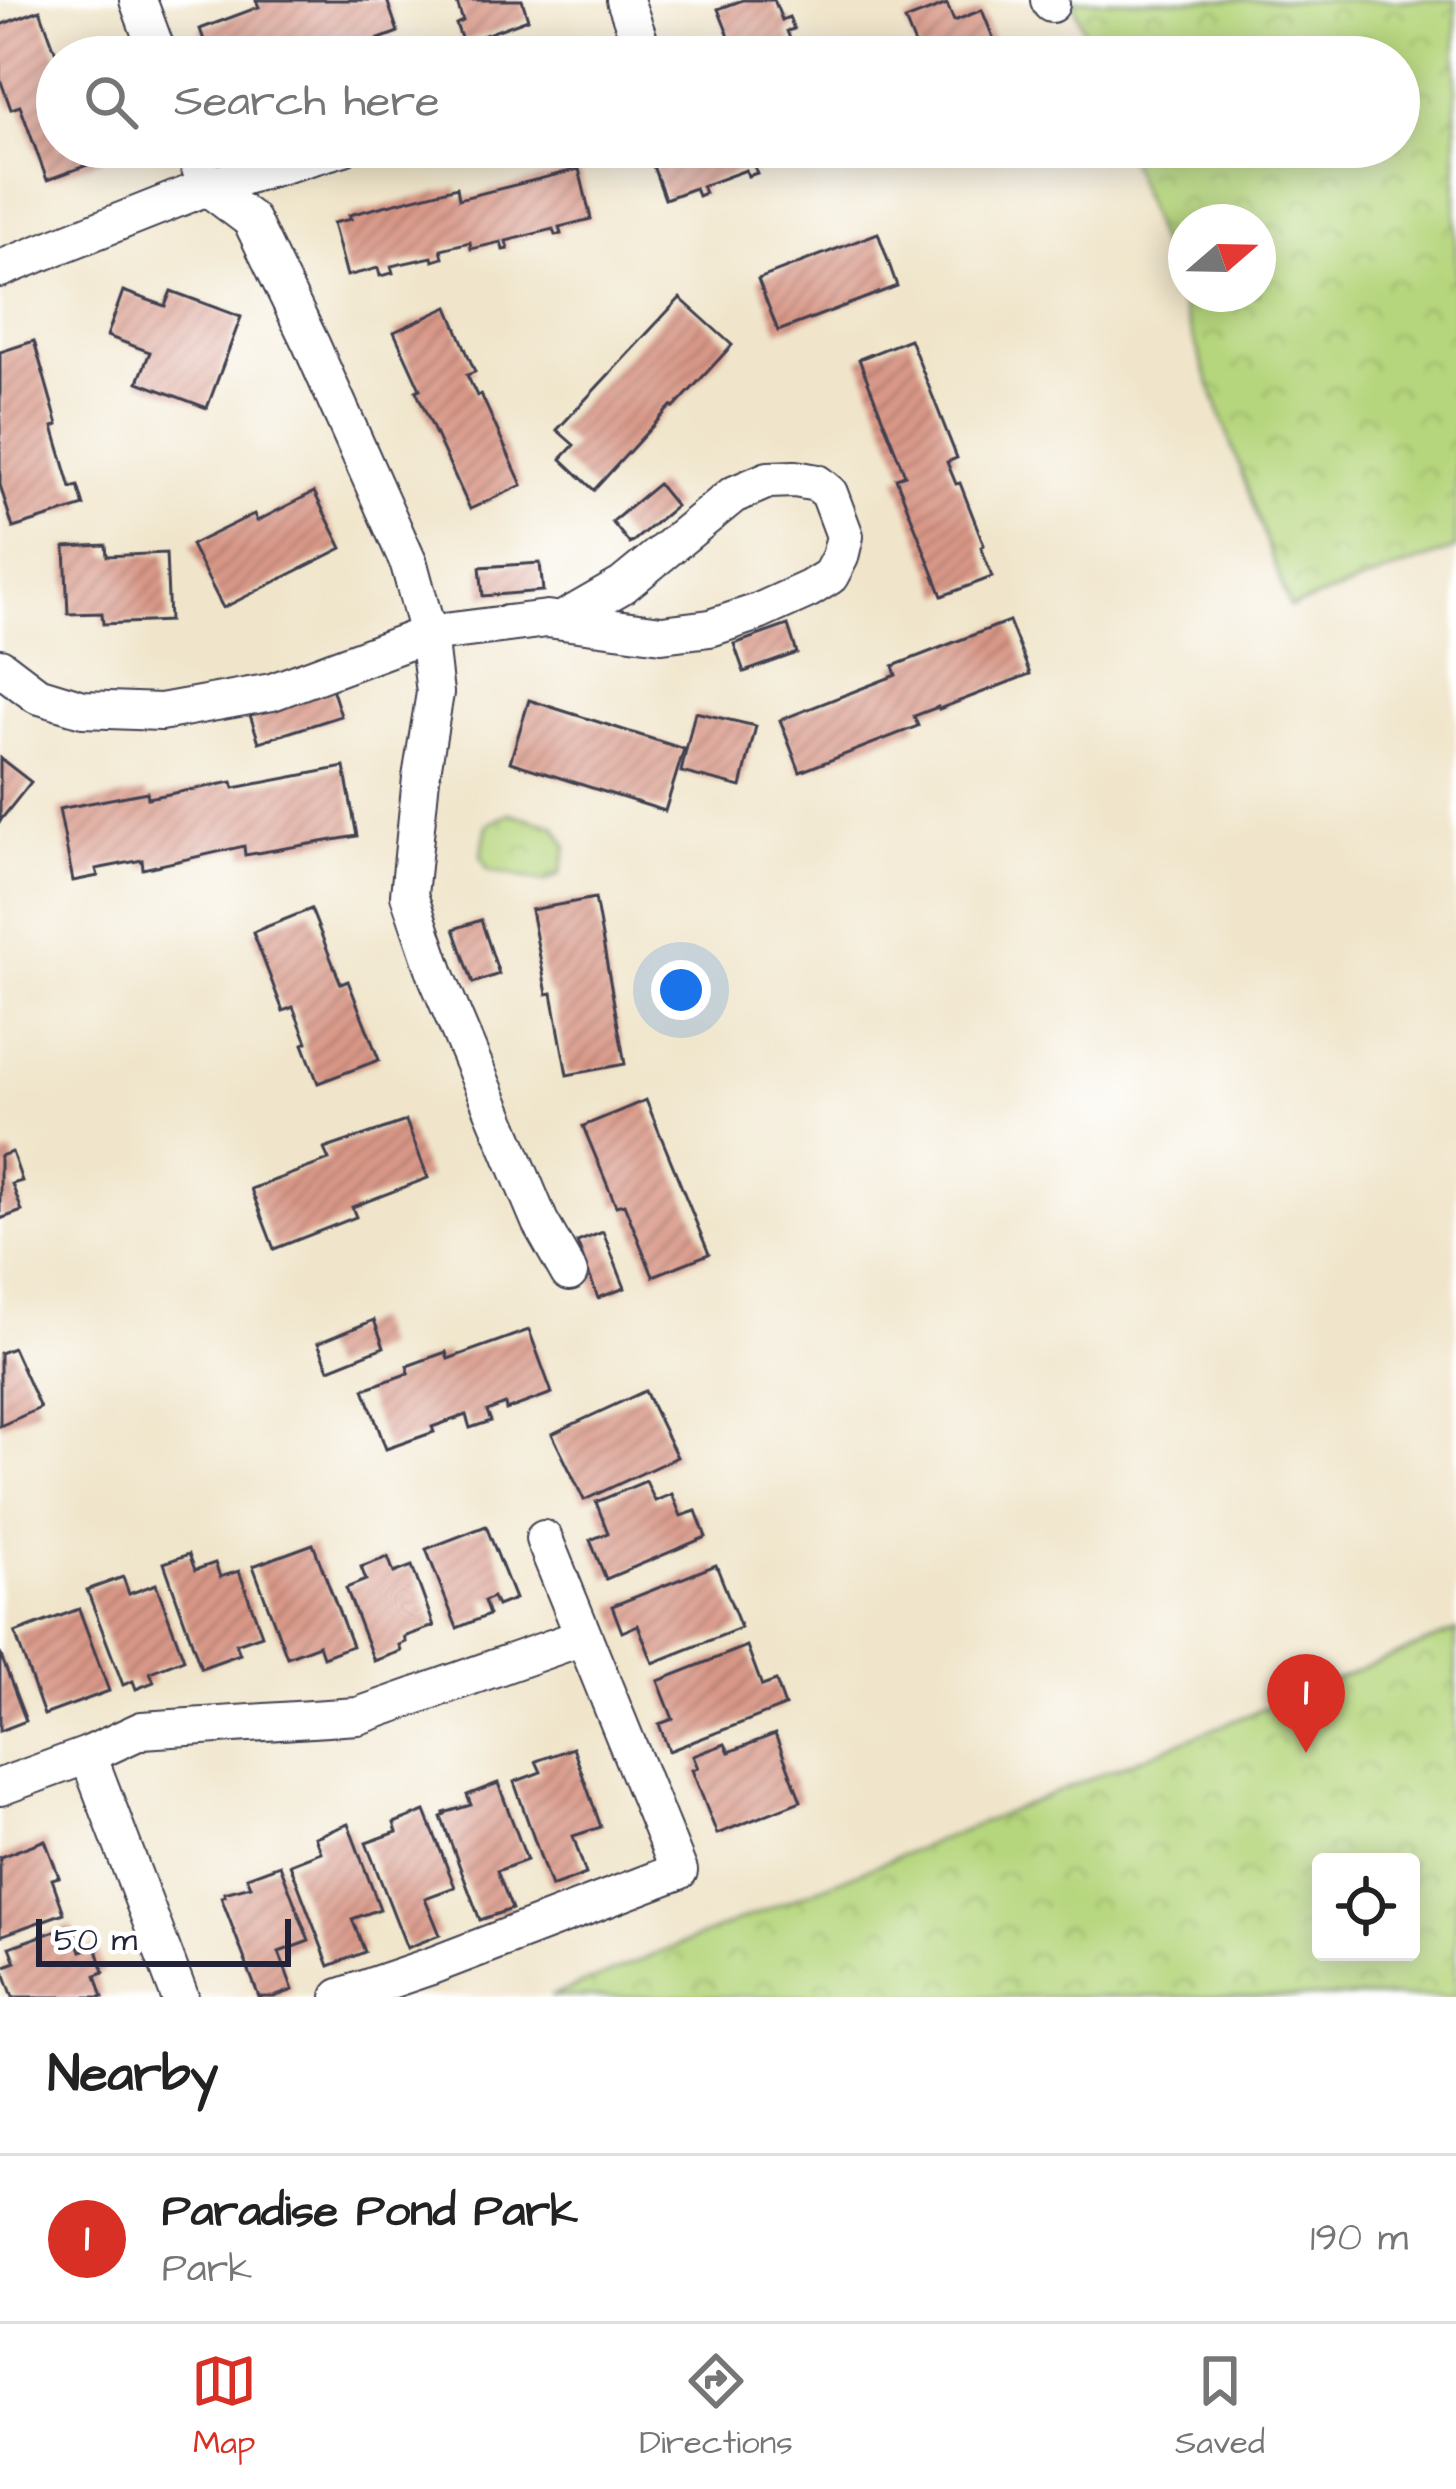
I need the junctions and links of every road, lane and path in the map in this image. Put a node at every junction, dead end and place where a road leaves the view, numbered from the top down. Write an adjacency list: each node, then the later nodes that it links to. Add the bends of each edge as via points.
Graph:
1 (138, 0): 3 (street)
2 (625, 0): 4 (street)
3 (151, 36)
4 (638, 36)
5 (200, 168): 7 (street)
6 (274, 168): 7 (street)
7 (207, 188): 8 (street); 10 (street, via 251,220 410,564)
8 (0, 269)
9 (562, 620): 9 (street, via 662,634 710,628 809,589 841,557 845,536 829,494 795,479 733,496 623,585); 10 (street)
10 (428, 634): 11 (street, via 272,692 161,712 83,709 37,695); 12 (street, via 435,693 409,895 540,1222)
11 (0, 668)
12 (569, 1273)
13 (544, 1539): 14 (street)
14 (583, 1637): 15 (street, via 358,1716 142,1730); 18 (street, via 679,1871)
15 (88, 1755): 16 (street); 17 (street)
16 (0, 1786)
17 (180, 1997)
18 (340, 1997)

